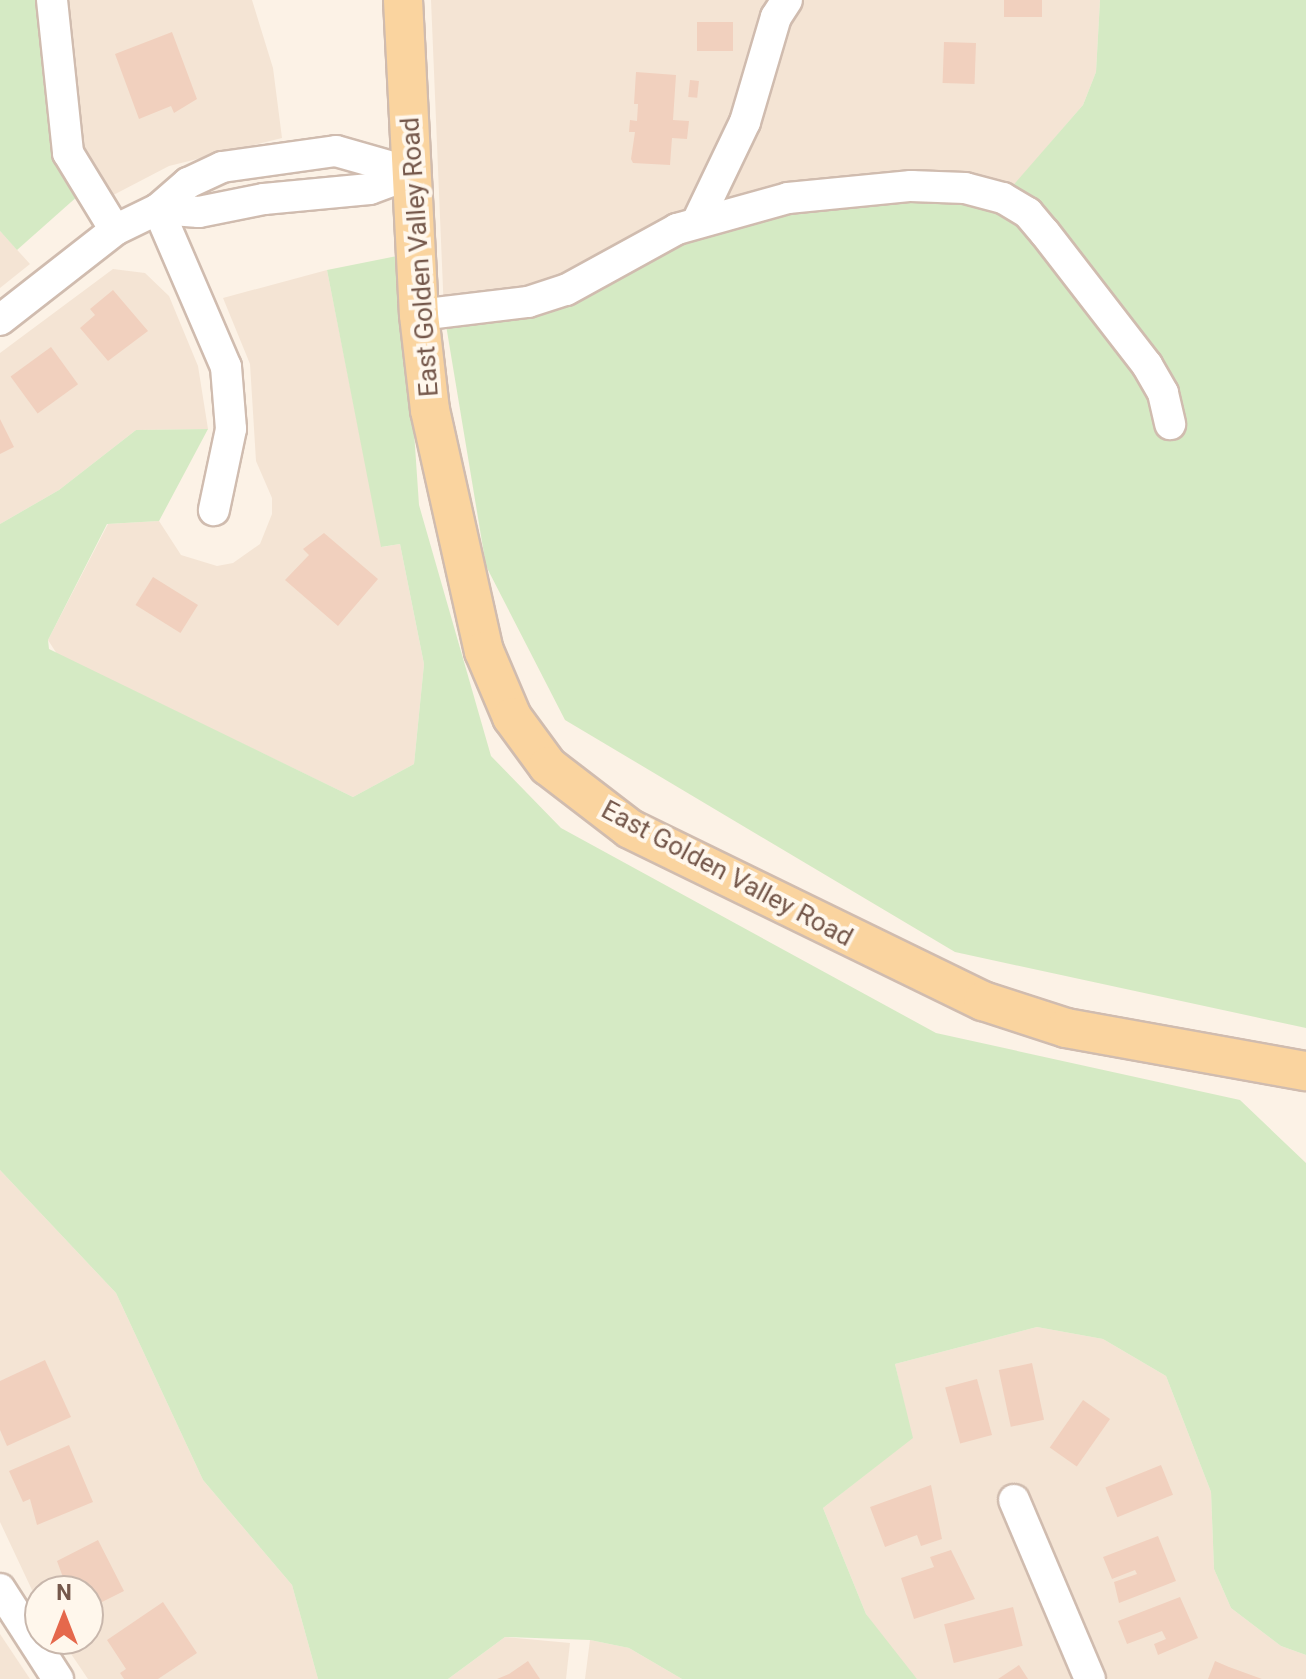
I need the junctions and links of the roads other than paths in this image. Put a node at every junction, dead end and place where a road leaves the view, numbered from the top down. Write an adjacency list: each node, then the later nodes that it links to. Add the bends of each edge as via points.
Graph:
1 (52, 0): 7 (street, via 68,153)
2 (403, 0): 4 (main road, East Golden Valley Road)
3 (787, 0): 6 (street, via 776,17 745,122)
4 (413, 173): 5 (street, via 370,189 264,199 199,212); 5 (street, via 336,151 301,153 222,167 188,183); 8 (main road, East Golden Valley Road)
5 (158, 209): 7 (street); 11 (street, via 226,367 231,429)
6 (697, 222): 8 (street, via 566,290 528,302); 10 (street, via 788,198 867,189 965,188 1003,198 1028,213 1147,365 1163,393)
7 (115, 230): 9 (street)
8 (419, 315): 12 (main road, East Golden Valley Road, via 437,450 484,651 512,717 548,766 630,829 936,980 1023,1016)
9 (0, 320)
10 (1170, 424)
11 (214, 510)
12 (1306, 1071)
13 (1014, 1500): 16 (street)
14 (0, 1589): 15 (street)
15 (58, 1679)
16 (1090, 1679)

